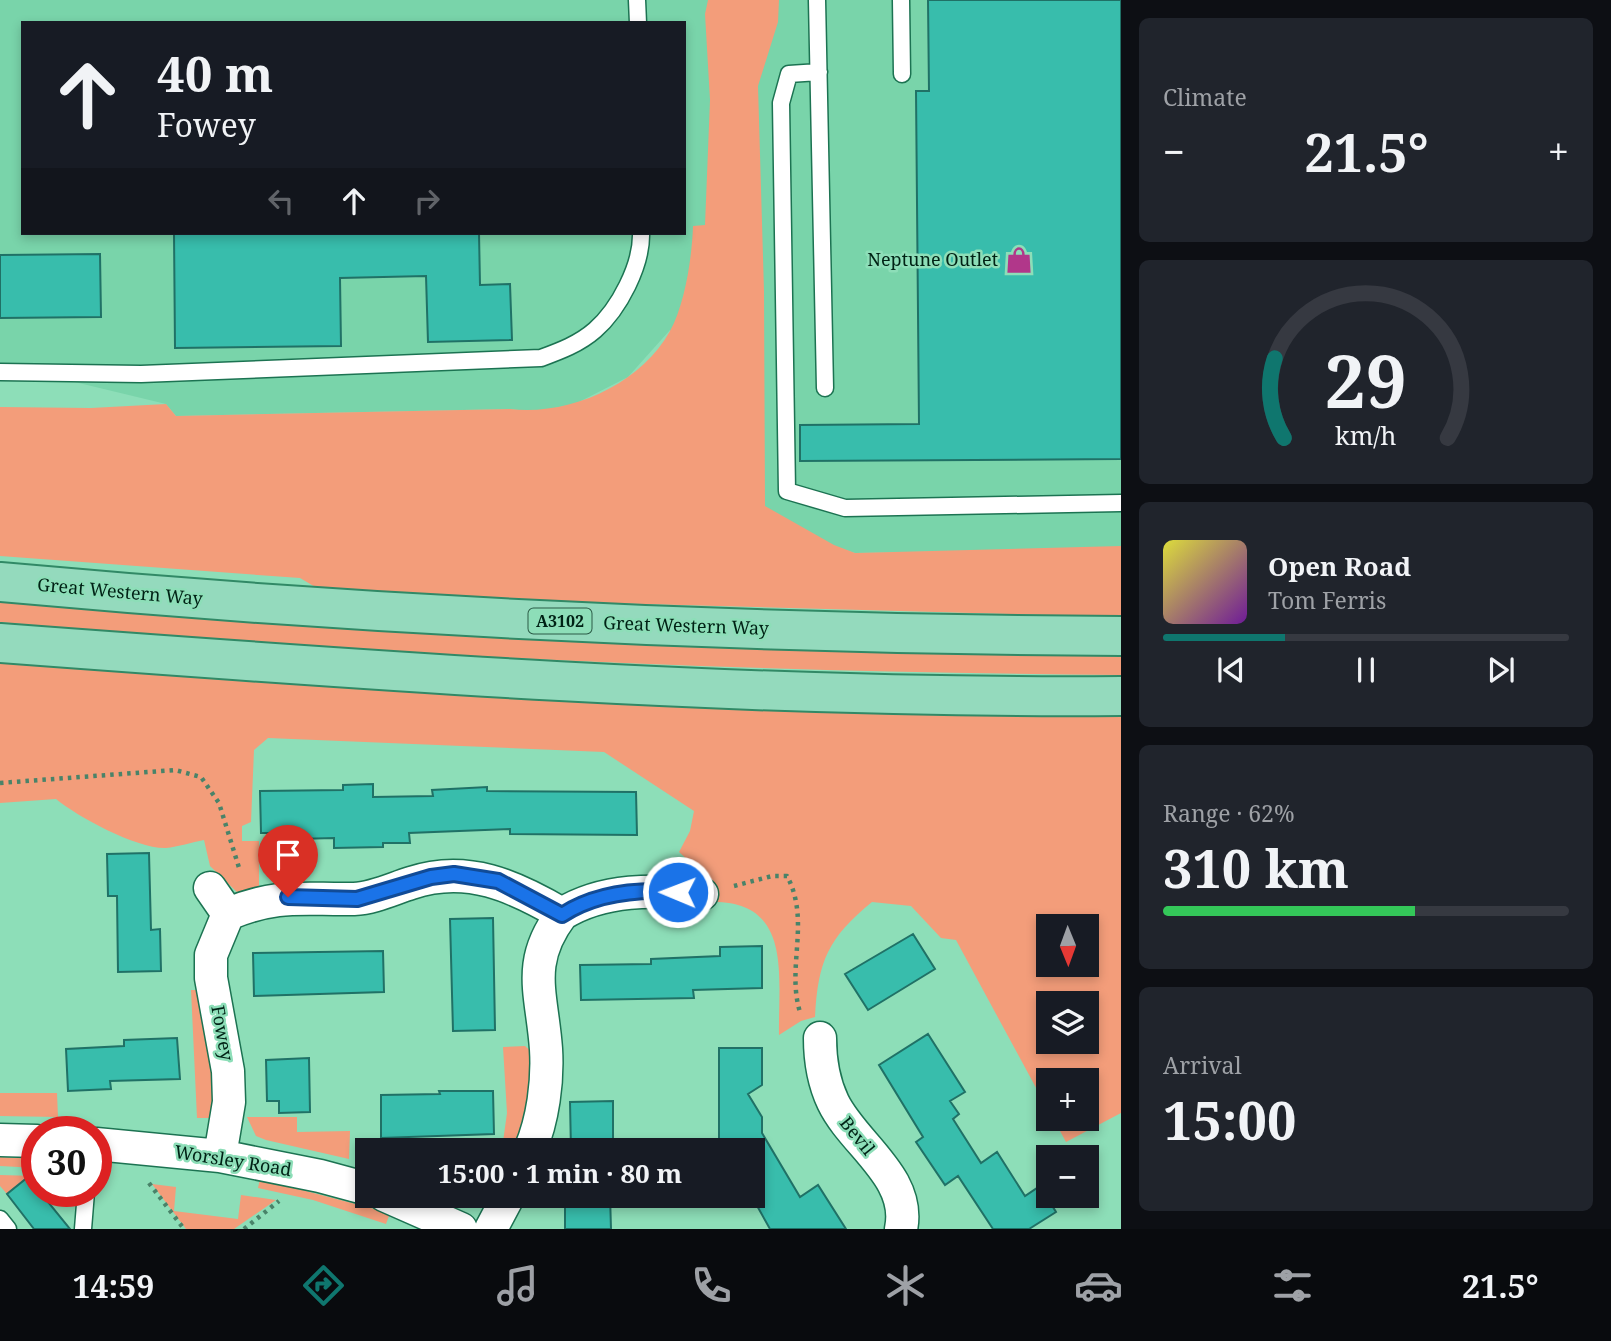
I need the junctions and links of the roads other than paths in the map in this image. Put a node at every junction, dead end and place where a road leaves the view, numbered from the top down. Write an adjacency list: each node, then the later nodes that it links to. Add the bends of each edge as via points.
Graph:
1 (637, 0): 4 (lane)
2 (817, 0): 5 (lane)
3 (901, 0): 6 (lane)
4 (638, 21)
5 (819, 72): 9 (lane); 10 (lane, via 789,75 781,103 787,491 845,508)
6 (902, 74)
7 (641, 235): 8 (lane, via 633,273 596,330 541,358 141,374)
8 (0, 372)
9 (825, 388)
10 (1121, 503)
11 (0, 582): 12 (main road, Great Western Way / A3102, via 544,620)
12 (1121, 636)
13 (0, 643): 14 (main road, via 364,670 607,682)
14 (1121, 696)
15 (210, 888): 17 (street)
16 (702, 894): 18 (street, via 654,890 595,898)
17 (240, 909): 18 (street, via 303,896 357,899 454,874 498,881); 24 (street, Fowey, via 211,955 228,1070 229,1102)
18 (562, 915): 20 (street, via 547,934 539,956 546,1053 542,1107)
19 (820, 1038): 34 (street, Bevil, via 823,1071 833,1102 892,1181 900,1200)
20 (533, 1138)
21 (0, 1140): 22 (street)
22 (21, 1141)
23 (112, 1146): 24 (street, Worsley Road)
24 (220, 1156): 25 (street, Worsley Road)
25 (355, 1186)
26 (85, 1207): 31 (lane)
27 (413, 1208): 32 (street)
28 (502, 1208): 33 (street)
29 (0, 1219): 30 (lane)
30 (8, 1229)
31 (83, 1229)
32 (461, 1229)
33 (491, 1229)
34 (901, 1229)

